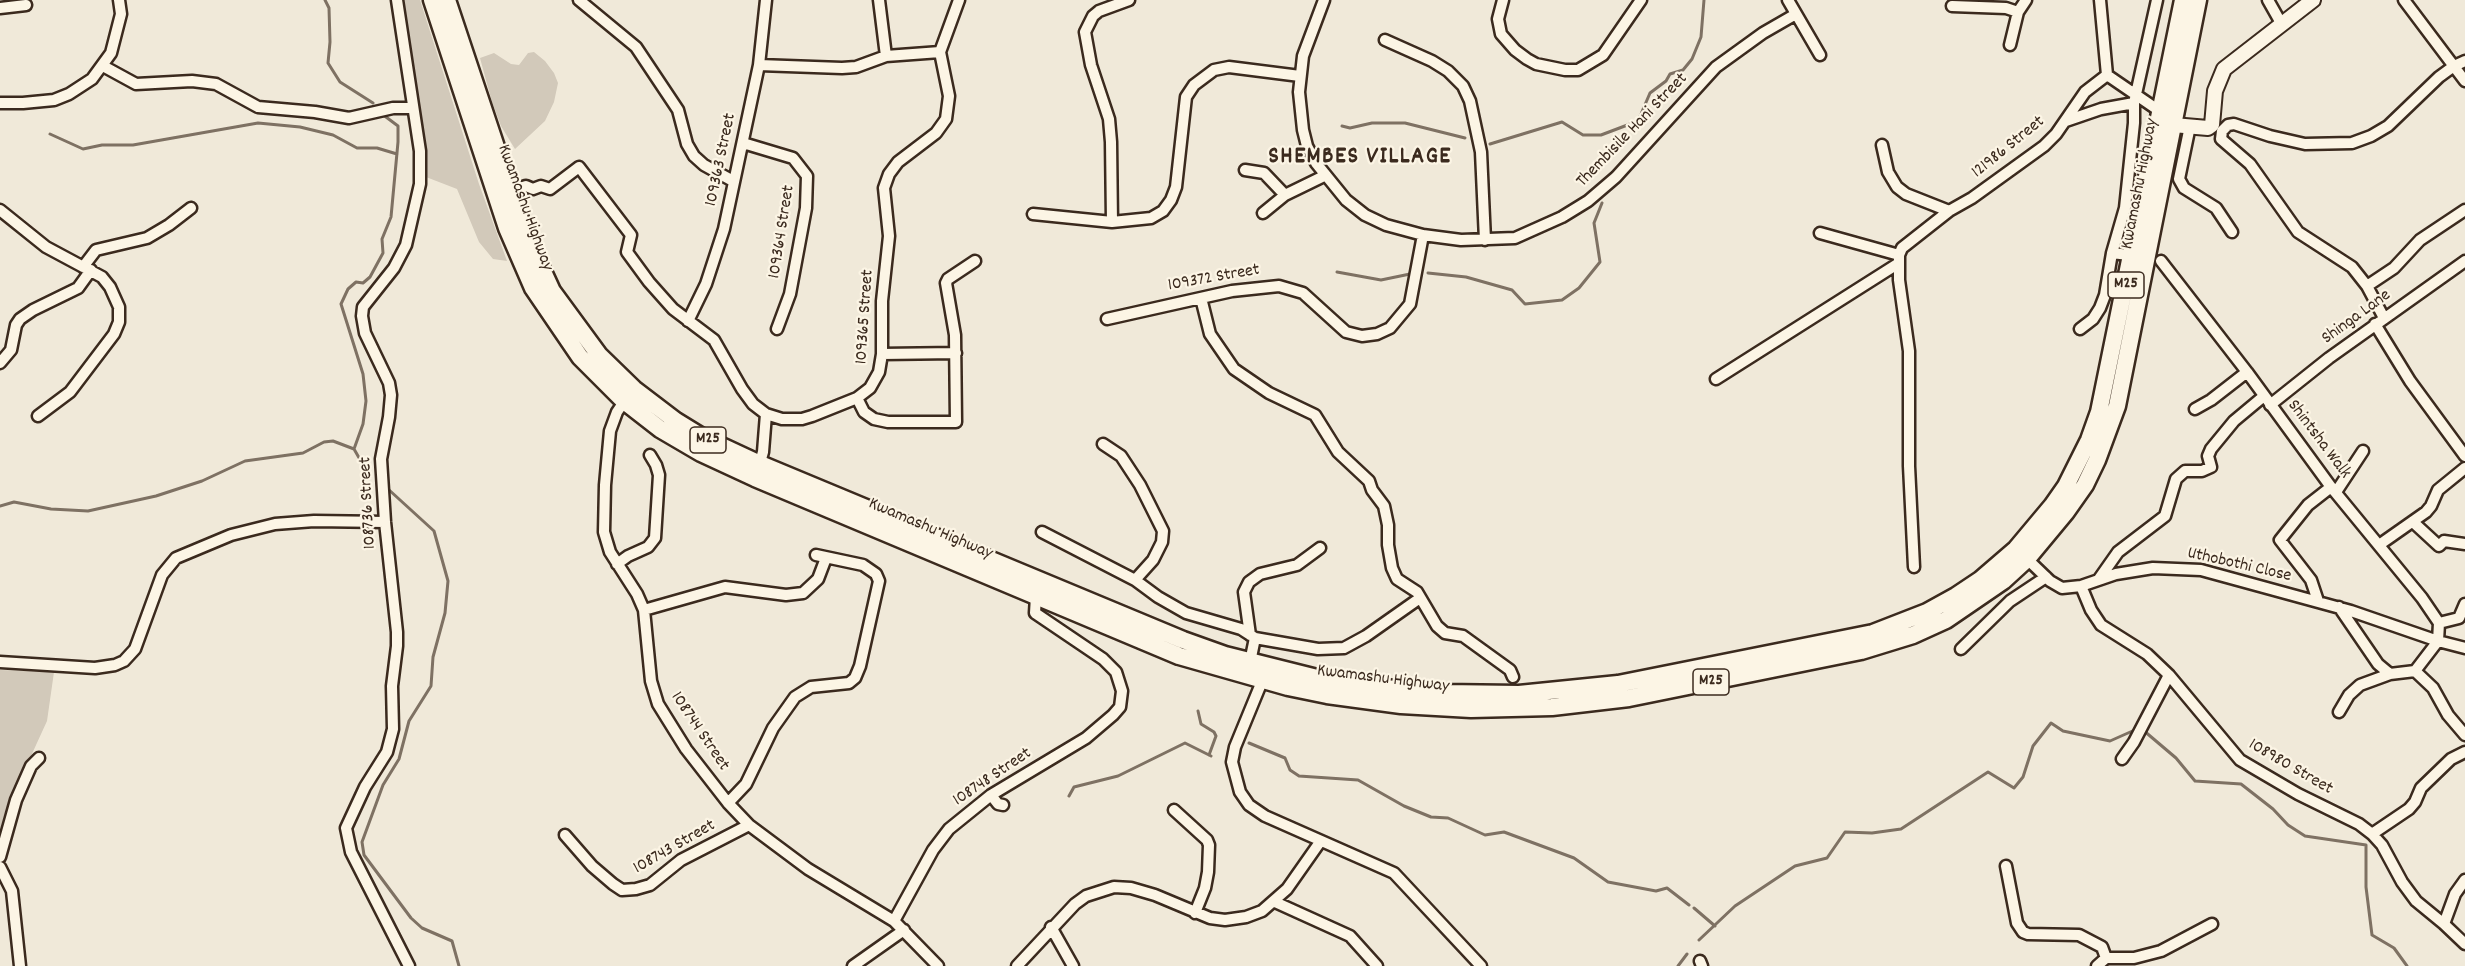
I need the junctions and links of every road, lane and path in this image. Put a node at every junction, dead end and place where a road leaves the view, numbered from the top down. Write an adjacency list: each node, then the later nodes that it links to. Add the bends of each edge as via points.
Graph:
1 (119, 0): 35 (street, via 121,14 116,37)
2 (397, 0): 42 (street, 108736 Street)
3 (432, 0): 82 (main road, Kwamashu Highway / M25, via 521,264 545,308 580,357)
4 (447, 0): 51 (main road, Kwamashu Highway / M25)
5 (579, 0): 50 (street, via 636,47 678,110 694,156)
6 (766, 0): 34 (street, 109363 Street)
7 (879, 0): 32 (street)
8 (959, 0): 30 (street)
9 (1129, 0): 59 (street, via 1099,11 1085,32 1112,142)
10 (1324, 0): 38 (street, Thembisile Hani Street, via 1303,56)
11 (1503, 0): 12 (street, via 1498,19 1501,34 1515,50 1536,64 1565,70 1578,70 1603,55)
12 (1641, 0)
13 (1788, 0): 26 (street)
14 (2026, 0): 25 (street)
15 (2100, 0): 37 (street)
16 (2157, 0): 40 (street)
17 (2183, 0): 43 (main road, Kwamashu Highway / M25)
18 (2198, 0): 43 (main road, Kwamashu Highway / M25)
19 (2268, 0): 27 (street)
20 (2313, 0): 27 (street)
21 (2403, 0): 36 (street)
22 (26, 5): 24 (street)
23 (1952, 6): 25 (street)
24 (0, 8)
25 (2018, 12): 29 (street)
26 (1796, 14): 31 (street); 63 (street, Thembisile Hani Street, via 1716,67 1616,177 1588,201 1535,231 1515,238)
27 (2281, 23): 45 (street, via 2224,69 2215,91 2212,125 2208,129)
28 (1385, 40): 63 (street, via 1448,71 1470,101 1480,152)
29 (2010, 45)
30 (940, 51): 32 (street); 78 (street, 109365 Street, via 949,96 946,119 936,133 898,162 884,188 889,236 882,301)
31 (1820, 55)
32 (886, 56): 34 (street, via 842,69)
33 (2465, 61): 36 (street)
34 (759, 65): 46 (street, 109363 Street)
35 (103, 66): 41 (street, via 82,87 54,100); 42 (street, via 136,84 209,82 258,107 350,118 393,108)
36 (2454, 66): 39 (street); 70 (street, via 2398,120 2347,145 2291,142 2234,124 2222,131 2221,139 2250,164 2298,232 2348,264)
37 (2107, 75): 40 (street); 44 (street, 121986 Street, via 2085,92)
38 (1300, 76): 49 (street, Thembisile Hani Street, via 1303,130 1307,146); 59 (street, via 1229,67 1204,76 1186,97 1178,176 1171,200 1151,218)
39 (2465, 81)
40 (2134, 100): 43 (street); 44 (street); 64 (street, via 2125,208)
41 (0, 103)
42 (413, 108): 95 (street, 108736 Street, via 421,167 412,225 401,258 369,298 362,316 365,333 391,395 381,459)
43 (2167, 119): 45 (street); 65 (main road, Kwamashu Highway / M25)
44 (2066, 121): 56 (street, 121986 Street, via 2037,152)
45 (2190, 126): 60 (street, via 2179,180 2184,188 2216,208)
46 (743, 143): 50 (street, 109363 Street); 75 (street, 109364 Street, via 793,158 807,176 806,208 790,294)
47 (1882, 145): 56 (street, via 1888,171 1897,187)
48 (1245, 170): 52 (street, via 1264,172)
49 (1324, 176): 52 (street); 62 (street, Thembisile Hani Street, via 1365,215)
50 (733, 181): 73 (street, 109363 Street, via 716,259)
51 (510, 191): 73 (street, via 526,186 550,189 579,166 631,236 627,252 662,299); 82 (main road, Kwamashu Highway / M25, via 552,291)
52 (1284, 195): 57 (street)
53 (191, 208): 69 (street, via 147,238 96,250)
54 (0, 210): 69 (street, via 37,241)
55 (2465, 210): 70 (street, via 2420,240 2394,268)
56 (1949, 211): 66 (street, 121986 Street, via 1902,248)
57 (1263, 213)
58 (1033, 214): 59 (street)
59 (1112, 222)
60 (2232, 232)
61 (1820, 233): 66 (street)
62 (1423, 235): 63 (street, Thembisile Hani Street); 71 (street, 109372 Street, via 1410,304 1390,328 1377,334 1346,332 1303,293 1290,287 1250,288)
63 (1485, 240)
64 (2112, 253): 65 (street); 76 (street, via 2100,308)
65 (2146, 258): 80 (street, Shintsha Walk); 101 (main road, Kwamashu Highway / M25, via 2117,406 2106,438 2067,512)
66 (1899, 259): 81 (street, 121986 Street); 103 (street, via 1909,351)
67 (975, 261): 77 (street, via 946,283)
68 (2465, 261): 74 (street, Shinga Lane)
69 (87, 268): 79 (street, via 78,288 20,319 11,350); 87 (street, via 105,281 115,295 119,322 70,392)
70 (2367, 286): 74 (street)
71 (1201, 298): 72 (street, 109372 Street); 109 (street, via 1205,323 1239,374 1315,415 1338,452 1369,481 1384,506 1397,579)
72 (1107, 319)
73 (688, 321): 86 (street, via 714,340 747,398)
74 (2380, 321): 84 (street, Shinga Lane); 91 (street, via 2409,381)
75 (777, 329)
76 (2080, 329)
77 (956, 353): 78 (street); 83 (street, via 954,423 874,419 864,412)
78 (882, 354): 83 (street, 109365 Street, via 875,381)
79 (0, 363)
80 (2247, 372): 84 (street, Shintsha Walk); 85 (street)
81 (1716, 379)
82 (629, 395): 93 (main road, Kwamashu Highway / M25, via 652,405); 102 (street, 108744 Street, via 617,411 610,431 603,515 607,543)
83 (857, 398): 86 (street, 109365 Street, via 802,419)
84 (2267, 400): 94 (street, Shintsha Walk); 105 (street, Shinga Lane, via 2241,414 2211,448 2211,467 2185,471 2176,479 2165,516 2118,552)
85 (2195, 409)
86 (766, 414): 93 (street)
87 (38, 416)
88 (1103, 444): 106 (street, via 1121,456 1162,531 1162,542 1153,560)
89 (2363, 451): 94 (street)
90 (650, 455): 102 (street, via 658,475 655,538 648,547)
91 (2465, 456)
92 (2465, 468): 96 (street, via 2438,490 2431,506)
93 (757, 471): 108 (main road, Kwamashu Highway / M25); 120 (main road, Kwamashu Highway / M25, via 1183,640)
94 (2334, 490): 98 (street, Shintsha Walk); 110 (street, via 2308,505 2280,541 2311,580)
95 (385, 522): 119 (street, via 275,524 231,535 176,558 162,575 135,649 115,665 94,668); 153 (street, 108736 Street, via 397,632 393,729 387,752 346,828 351,852)
96 (2413, 522): 98 (street); 99 (street, via 2439,546 2444,541)
97 (1042, 532): 106 (street)
98 (2379, 544): 114 (street, Shintsha Walk)
99 (2465, 544)
100 (1320, 548): 115 (street, via 1297,565 1260,574 1245,587)
101 (2022, 554): 104 (street, Uthobothi Close); 122 (main road, Kwamashu Highway / M25, via 1993,588 1946,620 1896,641 1832,650 1629,698 1502,709 1434,707 1360,700 1288,687)
102 (617, 564): 113 (street, 108744 Street)
103 (1914, 567)
104 (2046, 577): 107 (street, Uthobothi Close, via 2060,588); 118 (street, via 2010,601)
105 (2099, 579): 107 (street, Uthobothi Close); 110 (street, Uthobothi Close, via 2153,568 2201,570)
106 (1135, 580): 115 (street, via 1186,613 1236,627)
107 (2081, 586): 124 (street, 108980 Street, via 2101,625 2147,654)
108 (1036, 596): 122 (main road, Kwamashu Highway / M25, via 1179,656); 131 (street, 108748 Street, via 1035,613 1116,672 1122,701 1113,715 1086,738)
109 (1420, 598): 115 (street, via 1344,648 1318,649); 125 (street, via 1445,633 1463,636 1510,670)
110 (2318, 601): 112 (street, Uthobothi Close)
111 (2465, 604): 114 (street, via 2459,618)
112 (2339, 607): 116 (street, Uthobothi Close); 123 (street, via 2378,664)
113 (644, 610): 132 (street, 108744 Street, via 651,681 658,705); 132 (street, via 725,587 786,595 803,593 818,579 821,557 863,565 876,574 879,581 868,640 857,675 849,683 811,687 795,697 773,728 746,784)
114 (2439, 623): 116 (street)
115 (1252, 636): 120 (street)
116 (2438, 641): 117 (street, Uthobothi Close); 121 (street)
117 (2465, 648)
118 (1961, 649)
119 (0, 662)
120 (1250, 662): 122 (main road, Kwamashu Highway / M25)
121 (2415, 670): 123 (street); 127 (street, via 2433,688)
122 (1265, 673): 138 (street, via 1235,747 1232,762 1240,792 1249,805 1265,816)
123 (2390, 674): 126 (street, via 2360,685)
124 (2169, 675): 130 (street); 136 (street, 108980 Street, via 2245,765)
125 (1513, 677)
126 (2339, 711)
127 (2465, 735)
128 (2465, 752): 136 (street, via 2451,759 2421,788 2409,809)
129 (39, 758): 139 (street, via 15,800)
130 (2122, 759)
131 (991, 795): 133 (street); 145 (street, 108748 Street, via 942,837)
132 (728, 803): 135 (street, 108744 Street)
133 (1003, 805)
134 (1174, 810): 144 (street, via 1209,845 1205,888)
135 (749, 825): 137 (street, 108743 Street, via 681,860 650,885 629,890 622,890 592,866); 145 (street, 108744 Street, via 808,869)
136 (2372, 834): 147 (street, 108980 Street, via 2413,897)
137 (565, 835)
138 (1320, 842): 143 (street); 159 (street, via 1394,873)
139 (0, 857)
140 (2006, 866): 151 (street, via 2017,923 2023,932 2079,935 2102,947)
141 (0, 867): 152 (street, via 12,891)
142 (2465, 880): 147 (street)
143 (1275, 902): 144 (street, via 1246,917 1225,920); 158 (street, via 1350,936)
144 (1195, 913): 148 (street, via 1155,895 1114,887 1086,896)
145 (894, 921): 149 (street, 108744 Street)
146 (2212, 924): 151 (street, via 2150,955)
147 (2444, 924): 150 (street, 108980 Street)
148 (1052, 927): 156 (street); 157 (street)
149 (904, 930): 154 (street); 155 (street, 108744 Street)
150 (2465, 944)
151 (2106, 958): 160 (street)
152 (20, 966)
153 (409, 966)
154 (853, 966)
155 (938, 966)
156 (1017, 966)
157 (1073, 966)
158 (1377, 966)
159 (1481, 966)
160 (2097, 966)

